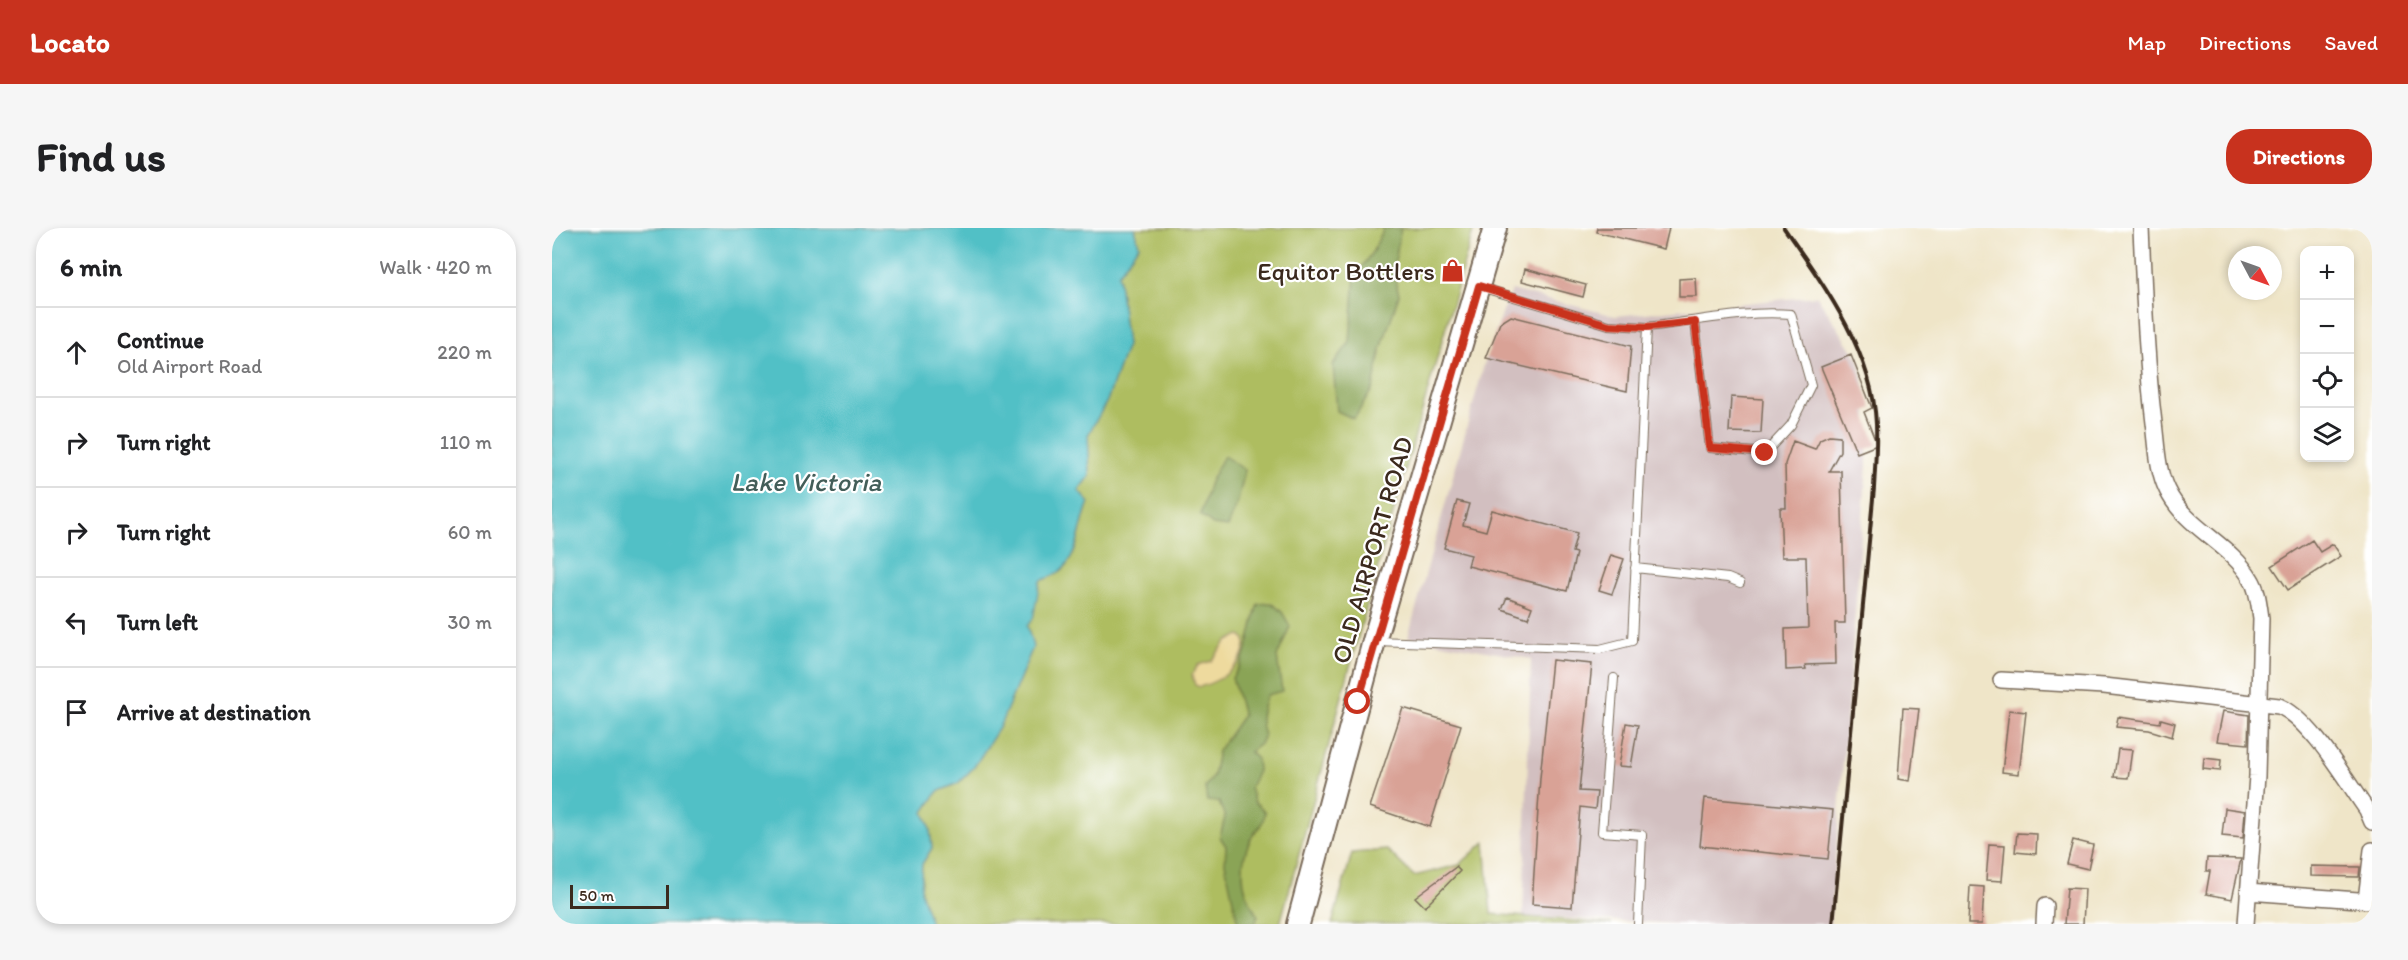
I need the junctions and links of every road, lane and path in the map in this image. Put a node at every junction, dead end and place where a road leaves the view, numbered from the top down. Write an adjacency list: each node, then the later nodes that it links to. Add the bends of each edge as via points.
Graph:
1 (1495, 228): 3 (main road, OLD AIRPORT ROAD)
2 (2141, 228): 11 (street, via 2147,360 2159,464 2176,506 2240,564 2252,580 2261,618)
3 (1479, 286): 5 (lane, via 1609,325); 8 (main road, OLD AIRPORT ROAD)
4 (1695, 322): 4 (lane, via 1772,312 1791,314 1811,384 1791,425 1765,453 1710,448); 5 (lane)
5 (1647, 327): 6 (lane)
6 (1635, 568): 7 (lane, via 1728,578); 8 (lane, via 1632,640 1621,644 1600,649)
7 (1740, 583)
8 (1374, 641): 17 (main road, OLD AIRPORT ROAD)
9 (1614, 678): 18 (lane, via 1602,832 1642,835)
10 (2001, 680): 11 (street, via 2104,686)
11 (2259, 706): 12 (street, via 2278,706 2294,714); 14 (street)
12 (2372, 822)
13 (2372, 850): 15 (street)
14 (2248, 892): 15 (street); 20 (street)
15 (2369, 901)
16 (2045, 906): 19 (street)
17 (1298, 924)
18 (1638, 924)
19 (2044, 924)
20 (2246, 924)

